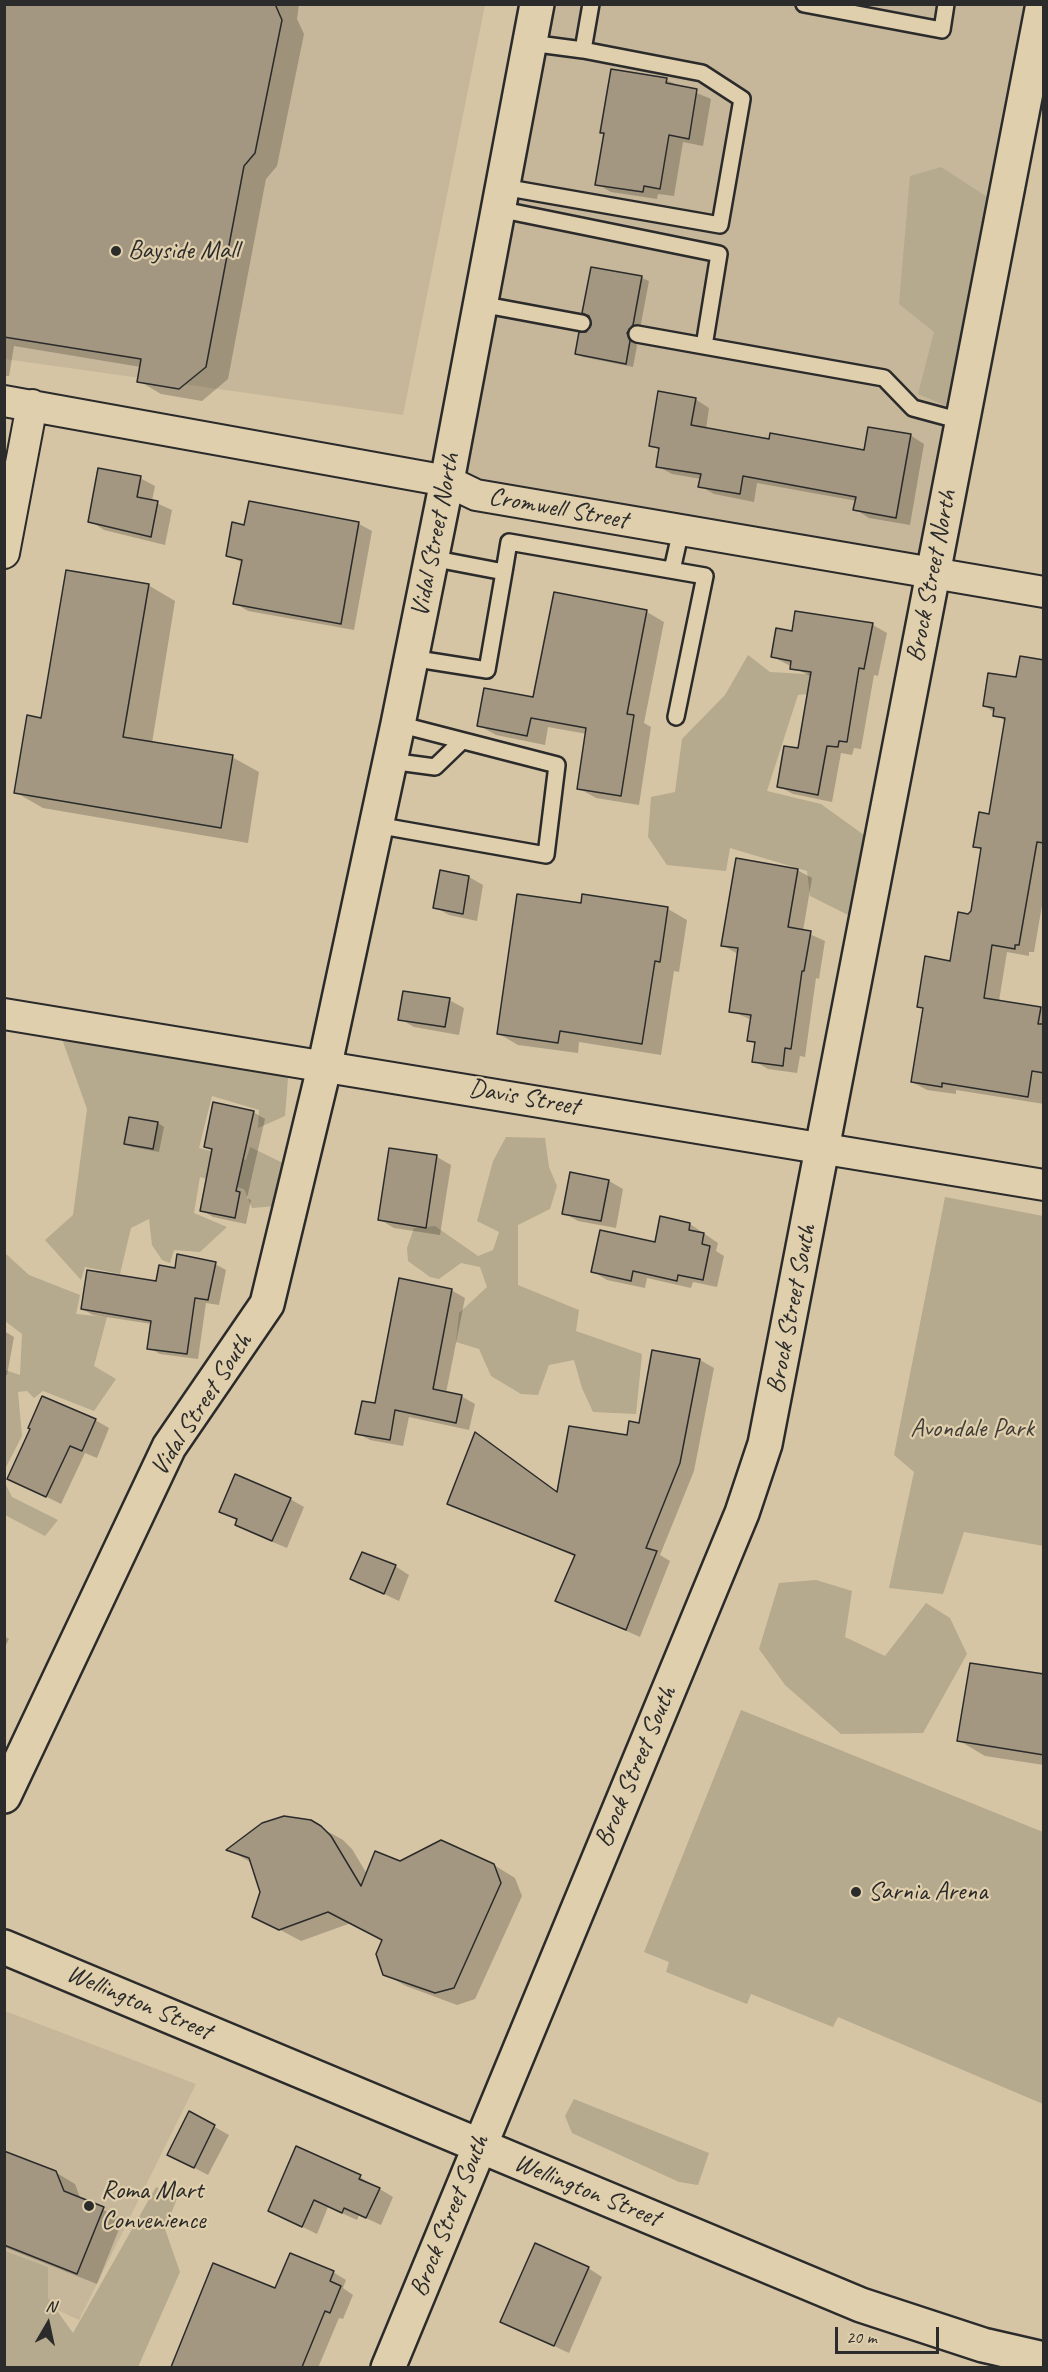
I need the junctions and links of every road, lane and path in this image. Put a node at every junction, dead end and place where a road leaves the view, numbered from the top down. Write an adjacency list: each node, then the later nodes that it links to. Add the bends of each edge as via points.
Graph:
1 (537, 4): 6 (main road, Vidal Street North)
2 (591, 4): 7 (lane)
3 (804, 4): 4 (lane, via 942,30)
4 (946, 4)
5 (1043, 4): 14 (main road, Brock Street North)
6 (530, 43): 7 (lane); 8 (main road, Vidal Street North)
7 (583, 50): 8 (lane, via 702,73 742,99 720,225)
8 (501, 198): 9 (main road, Vidal Street North); 12 (lane, via 719,254)
9 (480, 304): 10 (lane); 15 (main road, Vidal Street North)
10 (582, 323)
11 (637, 334): 12 (lane)
12 (704, 346): 14 (lane, via 884,378 913,408)
13 (18, 403): 15 (street, Cromwell Street); 17 (street)
14 (961, 421): 21 (main road, Brock Street North)
15 (447, 481): 16 (street, Cromwell Street, via 476,495); 18 (main road, Vidal Street North)
16 (681, 530): 19 (lane); 21 (street, Cromwell Street)
17 (4, 553)
18 (431, 558): 20 (lane); 23 (main road, Vidal Street North)
19 (672, 570): 20 (lane, via 509,542); 24 (lane, via 705,576)
20 (504, 572): 23 (lane, via 487,670)
21 (933, 572): 22 (street, Cromwell Street); 31 (main road, Brock Street North)
22 (1044, 592)
23 (411, 658): 25 (main road, Vidal Street North)
24 (676, 717)
25 (398, 724): 26 (lane); 27 (main road, Vidal Street North)
26 (462, 741): 27 (lane, via 435,767); 28 (lane, via 557,765 546,855)
27 (390, 761): 28 (main road, Vidal Street North)
28 (376, 825): 30 (main road, Vidal Street North)
29 (4, 1014): 30 (street, Davis Street)
30 (325, 1064): 31 (street, Davis Street); 33 (main road, Vidal Street South, via 267,1304 169,1447)
31 (824, 1148): 32 (street, Davis Street); 35 (main road, Brock Street South, via 765,1444 742,1514)
32 (1044, 1185)
33 (4, 1796)
34 (4, 1947): 35 (main road, Wellington Street)
35 (479, 2147): 36 (main road, Wellington Street, via 861,2305 983,2345); 37 (main road, Brock Street South)
36 (1044, 2359)
37 (388, 2367)

